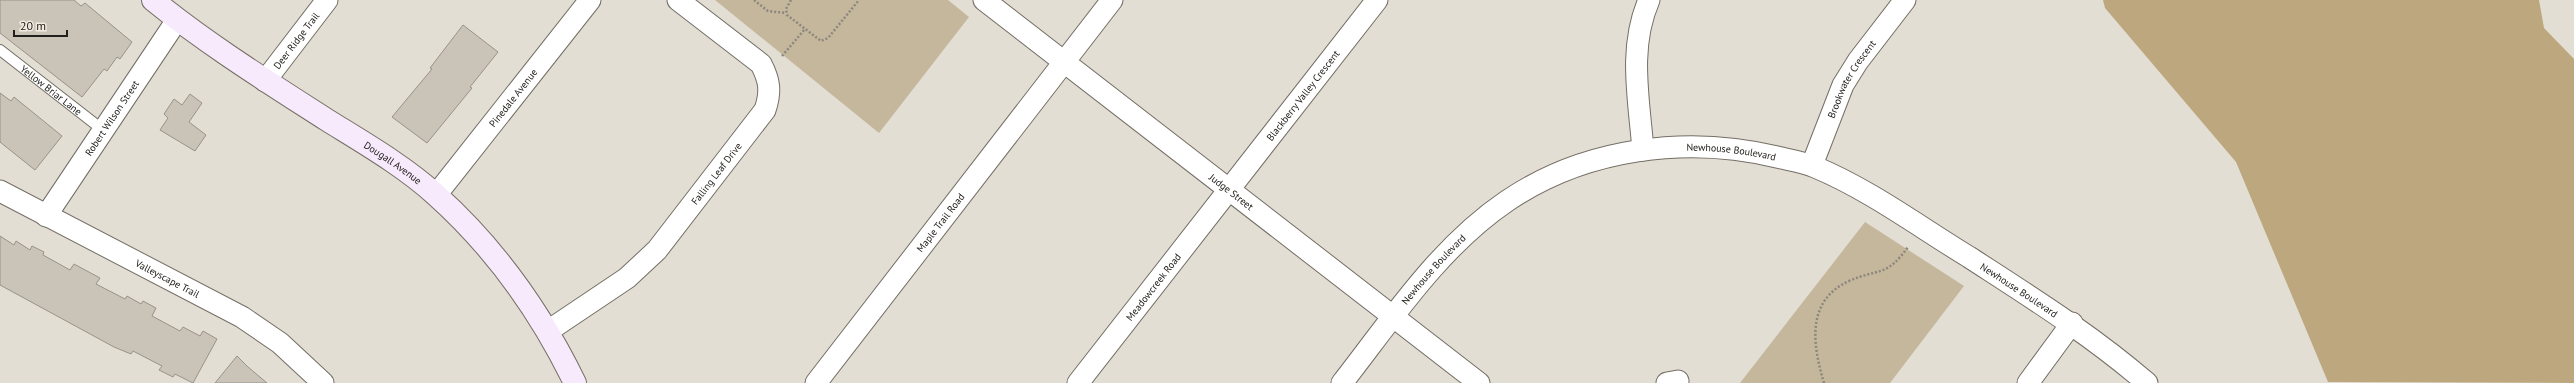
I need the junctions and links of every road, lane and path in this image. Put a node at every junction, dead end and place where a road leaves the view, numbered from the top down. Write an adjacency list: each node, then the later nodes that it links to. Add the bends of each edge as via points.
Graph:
1 (153, 0): 14 (street, Dougall Avenue)
2 (327, 0): 19 (street, Deer Ridge Trail)
3 (590, 0): 25 (street, Pinedale Avenue)
4 (678, 0): 30 (street, Falling Leaf Drive, via 761,64 769,79 770,94 765,110 642,266)
5 (754, 0): 13 (path, via 768,12)
6 (791, 0): 13 (path, via 786,6)
7 (859, 0): 15 (path, via 825,40 817,39)
8 (984, 0): 18 (street, Judge Street)
9 (1112, 0): 18 (street)
10 (1377, 0): 23 (street, Blackberry Valley Crescent)
11 (1649, 0): 21 (street, via 1639,30 1636,52)
12 (1905, 0): 22 (street, Brookwater Crescent, via 1858,61 1843,86)
13 (786, 13): 15 (path)
14 (177, 20): 19 (street, Dougall Avenue); 20 (street, Robert Wilson Street)
15 (804, 29): 17 (path)
16 (0, 50): 20 (lane, Yellow Briar Lane)
17 (782, 56)
18 (1064, 62): 23 (street, Judge Street); 33 (street, Maple Trail Road)
19 (265, 81): 25 (street, Dougall Avenue, via 364,144)
20 (103, 130): 26 (street, Robert Wilson Street)
21 (1643, 150): 22 (street, Newhouse Boulevard, via 1699,147 1739,149); 28 (street, Newhouse Boulevard, via 1623,153 1571,169 1509,200 1450,248)
22 (1812, 165): 29 (street, Newhouse Boulevard, via 1868,193)
23 (1228, 189): 28 (street, Judge Street); 34 (street, Meadowcreek Road)
24 (0, 191): 26 (street, Valleyscape Trail)
25 (436, 195): 30 (street, Dougall Avenue, via 506,269)
26 (46, 216): 31 (street, Valleyscape Trail, via 242,317 280,343)
27 (1908, 247): 37 (path, via 1885,271 1849,281 1838,288 1821,309 1814,344)
28 (1394, 316): 35 (street, Newhouse Boulevard); 36 (street, Judge Street)
29 (2072, 323): 38 (street); 39 (street, Newhouse Boulevard)
30 (548, 331): 32 (street, Dougall Avenue)
31 (323, 383)
32 (575, 383)
33 (816, 383)
34 (1078, 383)
35 (1342, 383)
36 (1479, 383)
37 (1824, 383)
38 (2028, 383)
39 (2146, 383)

